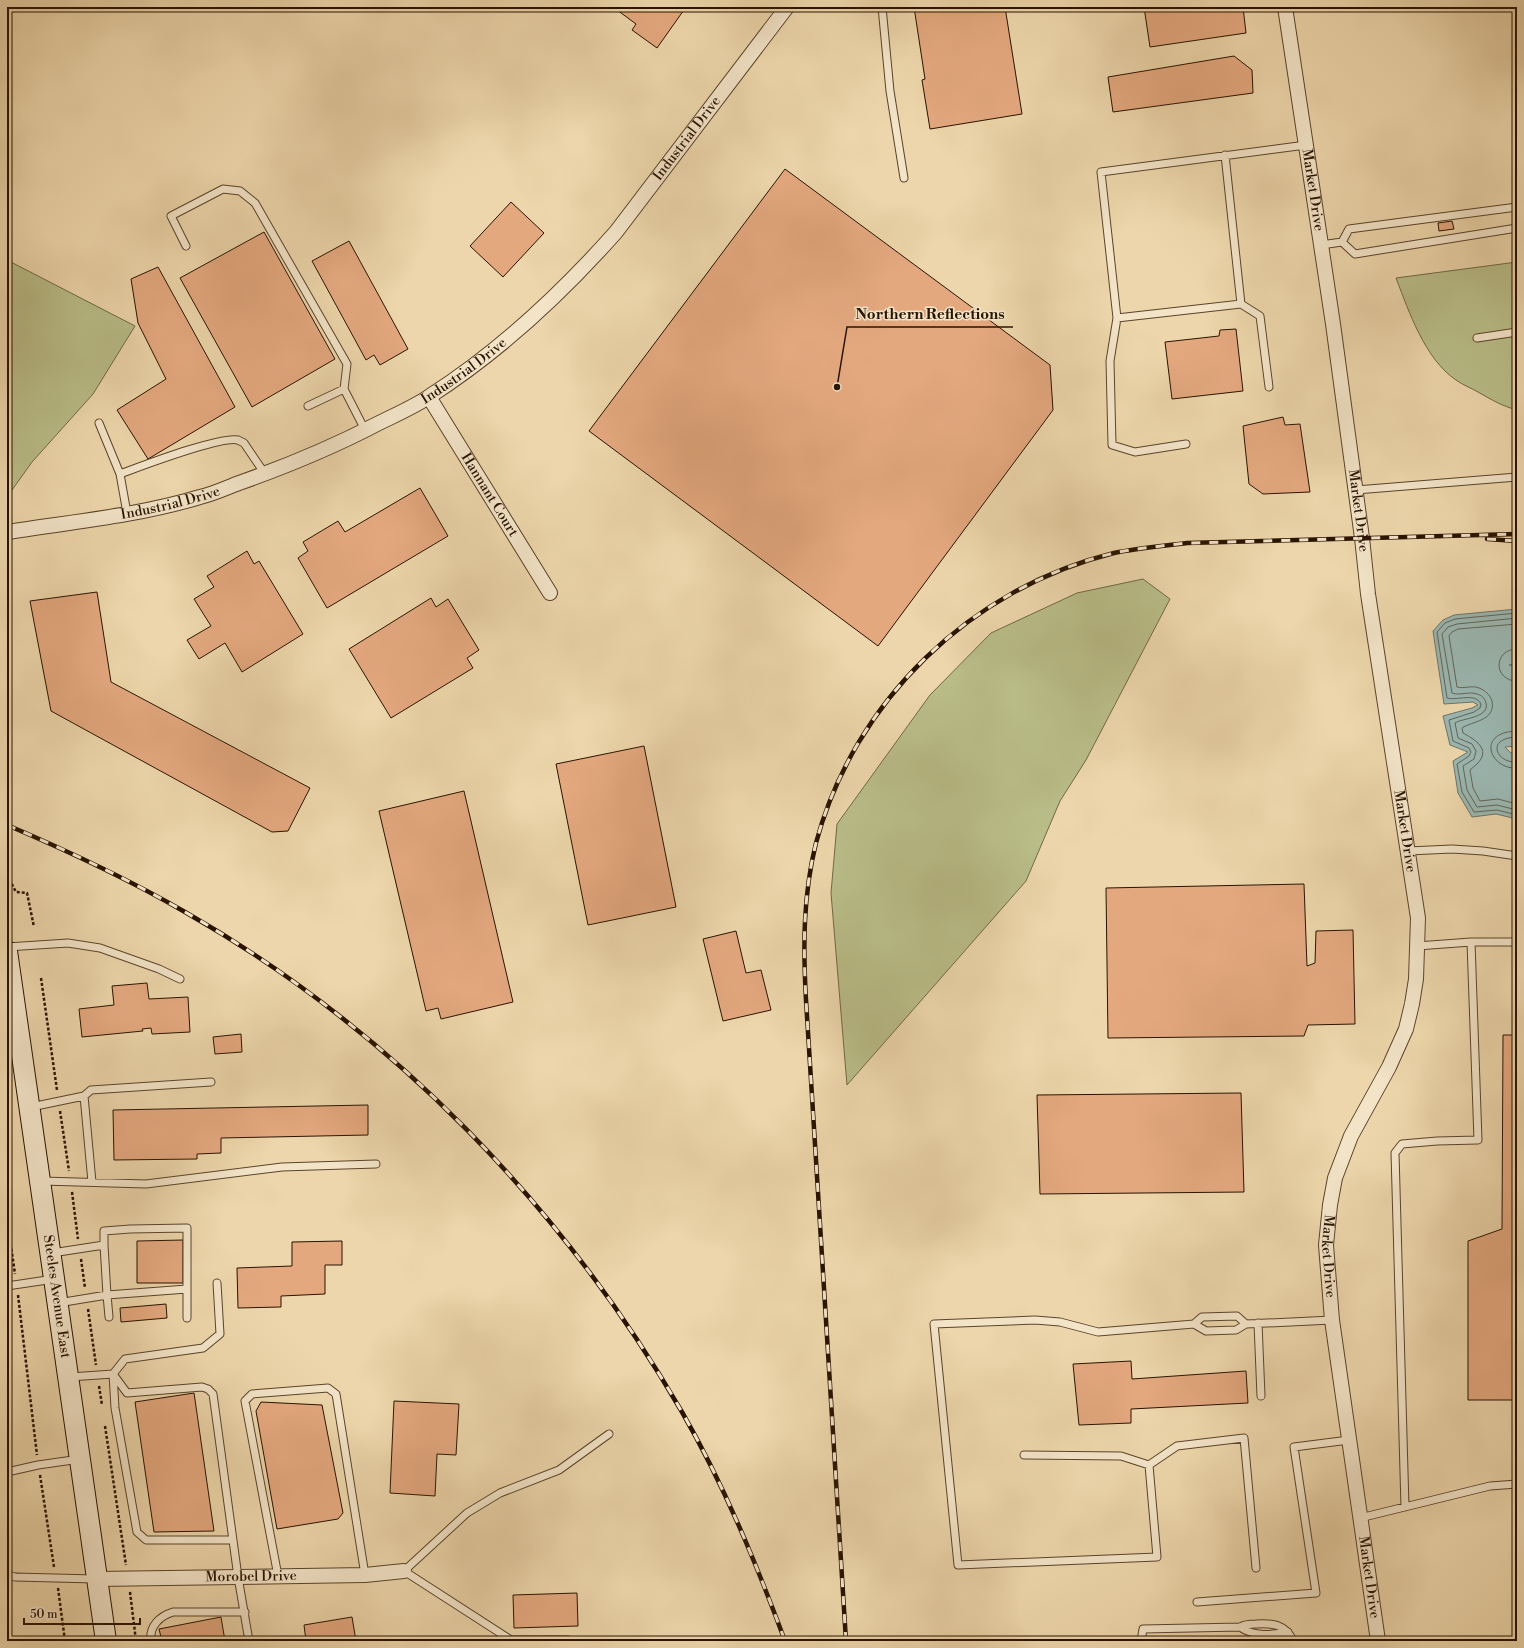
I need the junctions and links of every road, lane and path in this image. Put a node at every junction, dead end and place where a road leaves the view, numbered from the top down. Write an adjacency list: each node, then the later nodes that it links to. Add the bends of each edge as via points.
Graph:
1 (787, 7): 18 (street, Industrial Drive, via 616,232 588,263 523,325 477,363)
2 (882, 7): 6 (lane, via 890,91)
3 (1285, 7): 4 (street, Market Drive)
4 (1306, 145): 5 (lane); 10 (street, Market Drive)
5 (1225, 155): 12 (lane); 13 (lane, via 1101,172)
6 (904, 178)
7 (1517, 208): 9 (lane, via 1349,229)
8 (1517, 228): 9 (lane, via 1356,254)
9 (1342, 242): 10 (lane)
10 (1321, 245): 26 (street, Market Drive)
11 (186, 246): 17 (lane, via 171,216 223,189 240,191 255,204 347,364)
12 (1241, 304): 13 (lane); 16 (lane, via 1260,316)
13 (1117, 318): 22 (lane, via 1110,361 1112,445 1135,452)
14 (1517, 332): 15 (lane)
15 (1477, 338)
16 (1269, 387)
17 (344, 389): 19 (lane); 21 (lane)
18 (429, 397): 21 (street, Industrial Drive); 29 (street, Hannant Court)
19 (308, 406)
20 (99, 423): 23 (lane)
21 (365, 430): 24 (street, Industrial Drive)
22 (1186, 444)
23 (120, 474): 24 (lane, via 207,444 238,440 244,443); 27 (lane)
24 (265, 474): 27 (street, Industrial Drive, via 200,497)
25 (1517, 477): 26 (lane)
26 (1356, 490): 30 (street, Market Drive, via 1368,594)
27 (127, 513): 28 (street, Industrial Drive)
28 (7, 532)
29 (550, 593)
30 (1408, 851): 31 (lane, via 1483,850); 36 (street, Market Drive, via 1418,918)
31 (1517, 856)
32 (7, 875): 33 (path, via 16,892 27,893)
33 (34, 927)
34 (1471, 942): 35 (lane); 36 (lane); 73 (lane, via 1478,1140 1402,1144 1395,1153)
35 (1517, 942)
36 (1417, 946): 58 (street, Market Drive, via 1416,979 1406,1029 1389,1067 1351,1136 1335,1178 1326,1245)
37 (7, 947): 39 (lane, via 68,943 100,948)
38 (7, 951): 42 (main road, Steeles Avenue East)
39 (180, 979)
40 (211, 1082): 41 (lane, via 91,1090)
41 (84, 1096): 42 (lane); 45 (lane)
42 (29, 1108): 44 (main road, Steeles Avenue East)
43 (376, 1164): 45 (lane, via 282,1167 146,1184)
44 (40, 1180): 45 (lane); 48 (main road, Steeles Avenue East)
45 (92, 1182)
46 (7, 1220): 51 (path)
47 (104, 1245): 48 (lane); 53 (lane, via 104,1231 187,1228); 54 (lane)
48 (50, 1254): 49 (main road, Steeles Avenue East)
49 (54, 1279): 51 (lane); 55 (main road, Steeles Avenue East)
50 (217, 1283): 62 (lane, via 220,1334 202,1348 125,1359)
51 (16, 1284): 52 (lane); 69 (path)
52 (7, 1286)
53 (187, 1289): 54 (lane); 57 (lane)
54 (107, 1295): 55 (lane); 56 (lane)
55 (57, 1303): 63 (main road, Steeles Avenue East)
56 (109, 1317)
57 (187, 1318)
58 (1332, 1320): 61 (lane); 66 (street, Market Drive)
59 (1194, 1324): 60 (lane, via 1206,1331 1236,1330); 60 (lane, via 1202,1317 1237,1316); 70 (lane, via 1098,1332 1060,1322 1034,1320 934,1324 958,1565 1157,1557)
60 (1246, 1324): 61 (lane)
61 (1258, 1324): 64 (lane)
62 (113, 1374): 63 (lane); 75 (lane, via 127,1393 202,1387 213,1394); 75 (lane, via 115,1408 136,1532 146,1540)
63 (68, 1377): 68 (main road, Steeles Avenue East)
64 (1261, 1396)
65 (609, 1434): 77 (lane, via 559,1470 500,1493 467,1513)
66 (1349, 1440): 74 (street, Market Drive); 84 (lane, via 1294,1447 1316,1593)
67 (1024, 1456): 70 (lane, via 1121,1456)
68 (80, 1459): 69 (lane); 83 (main road, Steeles Avenue East)
69 (38, 1465): 71 (lane); 82 (path)
70 (1150, 1465): 76 (lane, via 1177,1446 1244,1438)
71 (7, 1470)
72 (1517, 1484): 73 (lane, via 1490,1486)
73 (1405, 1507): 74 (lane)
74 (1360, 1518): 95 (street, Market Drive)
75 (233, 1540): 81 (lane)
76 (1256, 1568)
77 (404, 1571): 79 (street, Morobel Drive); 88 (lane, via 511,1640)
78 (7, 1575): 82 (lane)
79 (365, 1575): 80 (street, Morobel Drive); 80 (lane, via 336,1394 328,1388 252,1394 245,1401)
80 (278, 1576): 81 (street, Morobel Drive)
81 (238, 1577): 83 (street, Morobel Drive); 85 (lane)
82 (56, 1578): 83 (lane); 89 (path)
83 (97, 1579): 90 (main road, Steeles Avenue East)
84 (1197, 1602)
85 (245, 1612): 91 (lane, via 164,1614 154,1624); 92 (lane)
86 (1240, 1627): 87 (lane, via 1252,1634); 87 (lane, via 1269,1624 1280,1626); 93 (lane, via 1143,1629)
87 (1288, 1632): 94 (lane)
88 (568, 1640)
89 (65, 1641)
90 (106, 1641)
91 (151, 1641)
92 (249, 1641)
93 (1141, 1641)
94 (1293, 1641)
95 (1378, 1641)

